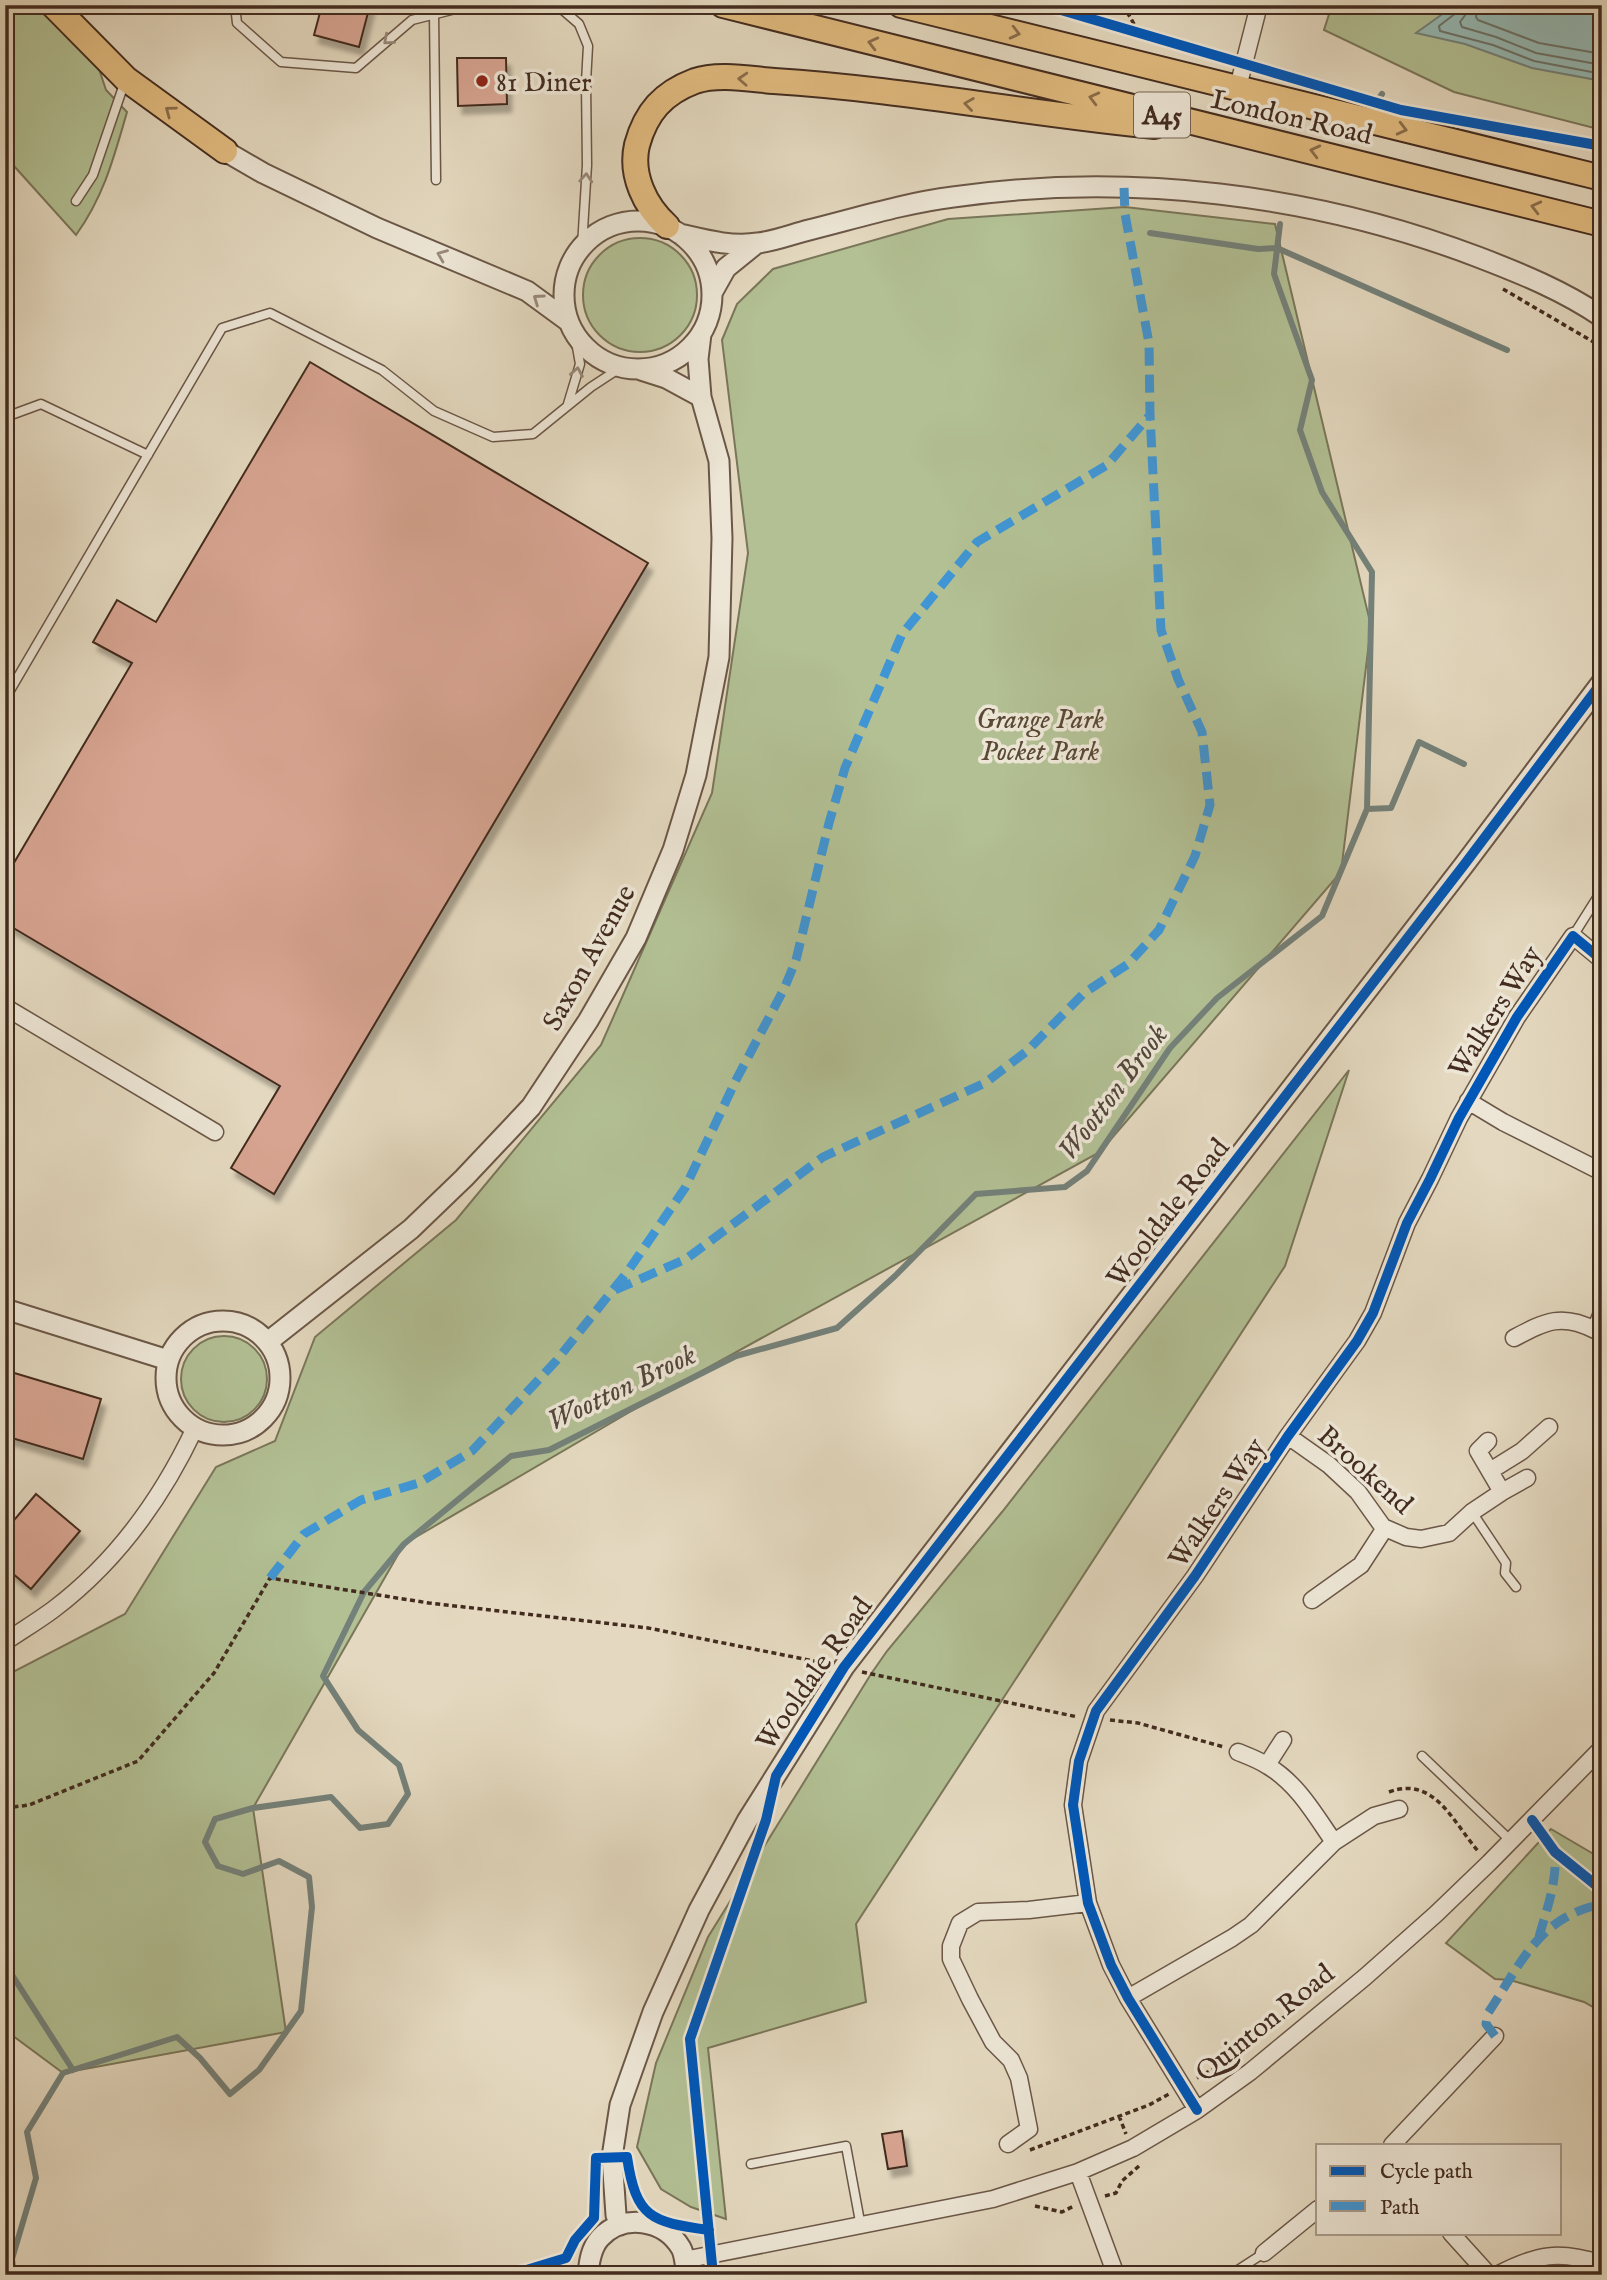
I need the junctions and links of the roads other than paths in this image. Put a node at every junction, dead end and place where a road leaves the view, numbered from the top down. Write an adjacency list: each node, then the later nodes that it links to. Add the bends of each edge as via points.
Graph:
1 (53, 5): 9 (highway)
2 (235, 5): 8 (lane, one-way to 2, via 412,19 356,68 281,62 237,23)
3 (471, 5): 8 (lane)
4 (557, 5): 19 (lane, one-way to 4, via 588,46 579,24)
5 (723, 5): 11 (highway, London Road / A45, one-way to 5)
6 (901, 5): 10 (highway, London Road / A45, one-way to 10)
7 (1259, 5): 10 (street)
8 (434, 14): 14 (lane)
9 (126, 79): 12 (highway, one-way to 9); 15 (lane, via 93,175)
10 (1238, 87): 13 (highway, London Road / A45, one-way to 13)
11 (1232, 133): 16 (highway, London Road / A45, one-way to 11); 17 (highway, A45, one-way to 17, via 1088,120 813,83 697,80 651,110 636,151 644,198)
12 (225, 151): 22 (street, one-way to 12, via 516,285 377,229)
13 (1602, 178)
14 (436, 180)
15 (76, 201)
16 (1602, 224)
17 (673, 230): 18 (street, via 719,243); 19 (street, via 633,221 598,232); 20 (street, via 697,250)
18 (757, 243): 20 (street, via 726,268); 21 (street, via 951,197 1037,187 1181,190 1339,214 1423,236 1521,273)
19 (582, 246): 22 (street, via 564,290)
20 (712, 293): 23 (street, via 710,314)
21 (1602, 317)
22 (572, 329): 24 (street, via 602,361); 26 (lane, one-way to 22, via 580,364)
23 (701, 334): 24 (street, via 678,358); 25 (street, Saxon Avenue)
24 (630, 369): 25 (street, via 666,378); 26 (lane)
25 (701, 397): 42 (street, Saxon Avenue, via 719,461 719,657 696,775 673,850 636,938 531,1107 411,1228)
26 (567, 407): 28 (lane, via 533,434 493,437 435,411 382,370 270,313 222,328)
27 (5, 426): 28 (lane, via 11,415 41,404)
28 (148, 455): 30 (lane)
29 (1602, 682): 73 (street, Wooldale Road, via 844,1667 747,1821 699,1910 653,2012 620,2105 612,2158)
30 (5, 699)
31 (1602, 890): 32 (lane)
32 (1573, 936): 33 (street); 35 (street, Walkers Way, via 1517,1017)
33 (1602, 960)
34 (5, 1007): 36 (street)
35 (1468, 1101): 37 (street); 46 (street, Walkers Way, via 1406,1223 1373,1313)
36 (215, 1132)
37 (1602, 1172)
38 (5, 1309): 43 (street)
39 (1602, 1313): 40 (street)
40 (1598, 1332): 41 (street, via 1576,1321 1559,1321)
41 (1514, 1338)
42 (269, 1341): 43 (street, via 242,1323 222,1320 196,1326 180,1339); 45 (street, via 280,1367 280,1390 272,1409 250,1429 230,1435)
43 (168, 1360): 45 (street, via 167,1393 176,1411)
44 (1549, 1427): 48 (street)
45 (195, 1428): 55 (street, via 176,1470 136,1528 55,1608)
46 (1288, 1436): 52 (street, Brookend, via 1358,1492); 64 (street, Walkers Way, via 1092,1719 1079,1761 1073,1805)
47 (1488, 1441): 48 (street, via 1478,1451)
48 (1490, 1471): 50 (street)
49 (1527, 1478): 50 (street, Brookend)
50 (1502, 1492): 51 (street, Brookend)
51 (1472, 1512): 52 (street, Brookend, via 1439,1537 1406,1537); 53 (lane, via 1506,1563 1505,1573)
52 (1385, 1528): 54 (street, via 1361,1565)
53 (1516, 1587)
54 (1312, 1600)
55 (5, 1642)
56 (1283, 1741): 60 (street)
57 (1602, 1748): 62 (street, Quinton Road)
58 (1238, 1752): 60 (street)
59 (1422, 1756): 62 (lane)
60 (1267, 1765): 63 (street, via 1303,1797)
61 (1399, 1809): 63 (street, via 1374,1816)
62 (1511, 1841): 67 (street, Quinton Road, via 1365,1977)
63 (1334, 1842): 65 (street, via 1251,1925)
64 (1088, 1903): 65 (street, Walkers Way); 68 (street, via 978,1912 960,1923 951,1946 951,1959 970,1999 1019,2078 1030,2129)
65 (1128, 1998): 67 (street, Walkers Way)
66 (1495, 2036): 69 (street)
67 (1197, 2110): 71 (street, Quinton Road, via 1133,2148)
68 (1007, 2144)
69 (1393, 2144)
70 (751, 2164): 74 (lane, via 846,2146)
71 (1078, 2172): 74 (street, Quinton Road, via 993,2199); 80 (street)
72 (1316, 2211): 76 (street)
73 (620, 2225): 78 (street, via 654,2224 671,2234 682,2250); 79 (street, via 601,2238)
74 (861, 2227): 78 (street, Quinton Road)
75 (1452, 2234): 82 (street)
76 (1264, 2253): 81 (lane)
77 (1602, 2264): 83 (street, via 1559,2254)
78 (686, 2268)
79 (587, 2275)
80 (1116, 2275)
81 (1230, 2275)
82 (1489, 2275)
83 (1497, 2275)

